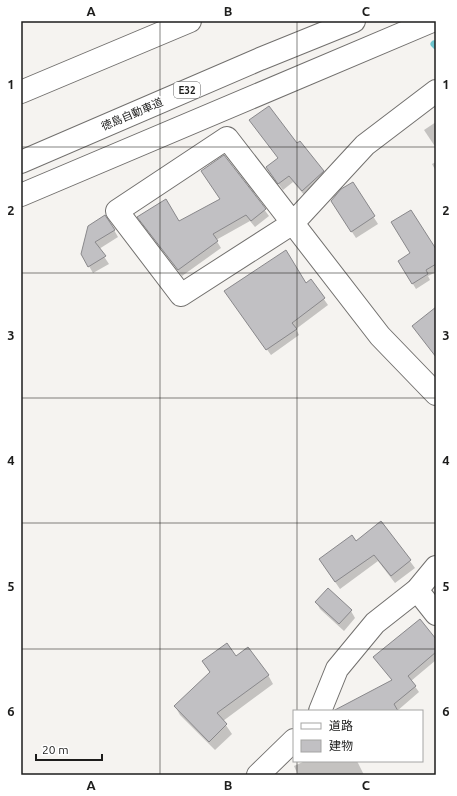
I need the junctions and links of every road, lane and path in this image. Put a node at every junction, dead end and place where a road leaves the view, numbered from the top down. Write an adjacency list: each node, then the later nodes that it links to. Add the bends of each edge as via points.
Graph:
1 (190, 21): 5 (main road)
2 (354, 21): 6 (main road, 徳島自動車道 / E32)
3 (432, 21): 7 (main road)
4 (436, 91): 8 (main road, via 365,145)
5 (21, 92)
6 (21, 162)
7 (21, 195)
8 (293, 223): 8 (main road, via 181,295 117,211 227,138); 9 (main road, via 380,336)
9 (436, 394)
10 (436, 567): 11 (main road)
11 (417, 590): 12 (main road); 13 (main road, via 375,623 337,669)
12 (436, 614)
13 (320, 710)
14 (293, 741): 15 (main road)
15 (258, 775)

